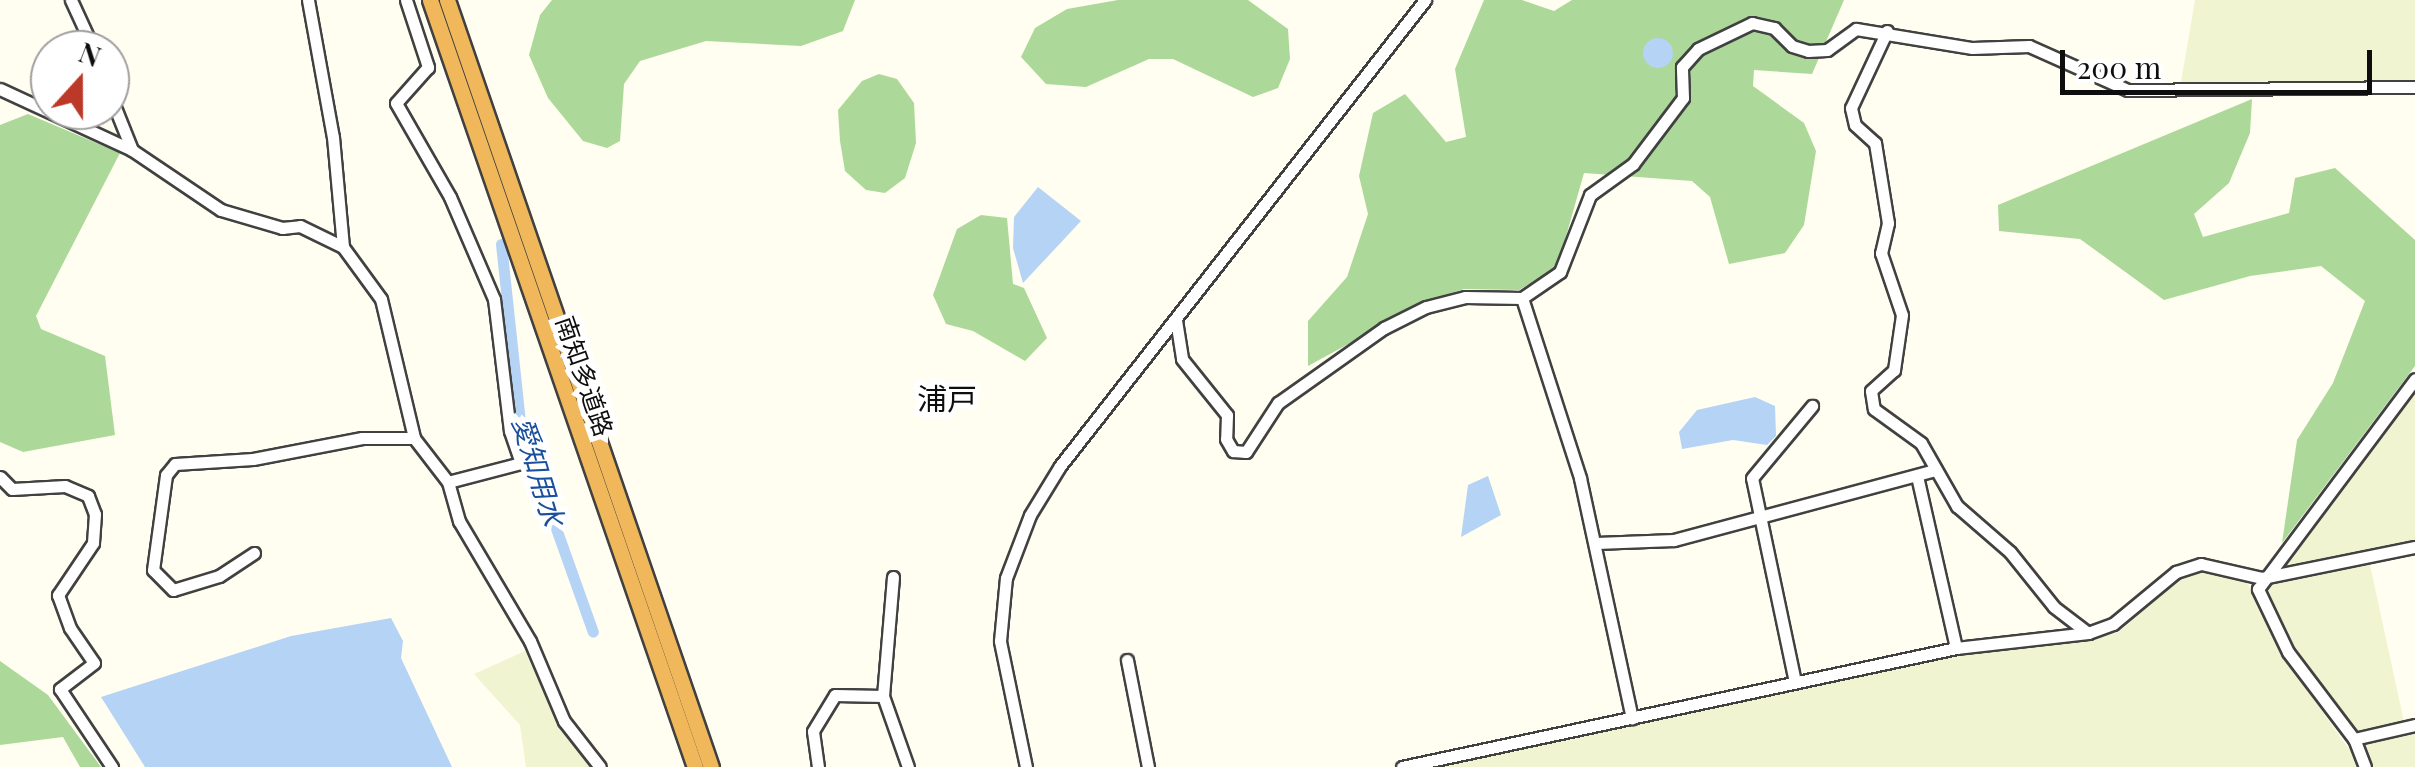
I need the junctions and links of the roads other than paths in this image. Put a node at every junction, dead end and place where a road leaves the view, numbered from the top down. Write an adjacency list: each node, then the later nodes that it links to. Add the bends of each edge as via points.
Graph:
1 (71, 0): 8 (street)
2 (308, 0): 15 (street, via 333,136)
3 (406, 0): 24 (street, via 428,68 396,103 450,197 494,300 508,418 521,463)
4 (430, 0): 41 (highway, 南知多道路)
5 (447, 0): 10 (highway, 南知多道路)
6 (457, 0): 10 (highway)
7 (1424, 0): 17 (street)
8 (85, 30)
9 (1887, 31): 11 (street, via 1972,48 2029,46 2128,90); 16 (street, via 1856,30 1827,50 1808,51 1774,28 1752,23 1698,49 1682,67 1683,98 1633,164 1590,195 1560,272); 21 (street, via 1851,108 1855,126 1874,143 1888,223 1881,253 1902,315 1894,370 1870,392 1874,409 1920,443)
10 (472, 76): 42 (highway, 南知多道路)
11 (2415, 87)
12 (0, 89): 14 (street)
13 (124, 130): 14 (street)
14 (132, 150): 15 (street, via 221,210 282,228 300,226)
15 (343, 247): 20 (street, via 381,299)
16 (1522, 298): 17 (street, via 1465,297 1384,328 1278,403 1246,452 1233,451 1227,415 1182,360); 26 (street)
17 (1176, 320): 45 (street, via 1047,484 1006,578 1000,642)
18 (2415, 379): 30 (street)
19 (1812, 406): 25 (street, via 1752,478)
20 (414, 438): 24 (street); 28 (street, via 362,438 253,460 176,464 166,475 152,570 173,590 219,576)
21 (1936, 470): 22 (street); 31 (street, via 1957,506 2010,552 2054,607)
22 (1917, 476): 25 (street); 32 (street)
23 (0, 477): 39 (street, via 12,489 65,486 88,496 95,514 93,542 58,596 94,663 60,688)
24 (448, 482): 40 (street, via 458,520 530,641 564,721)
25 (1760, 517): 26 (street, via 1674,540); 34 (street)
26 (1596, 542): 36 (street)
27 (2415, 547): 30 (street)
28 (254, 553)
29 (893, 577): 35 (street)
30 (2262, 578): 31 (street, via 2202,564 2176,572 2113,624); 38 (street, via 2258,589 2288,652)
31 (2088, 632): 32 (street)
32 (1956, 648): 34 (street)
33 (1126, 660): 46 (street)
34 (1796, 682): 36 (street)
35 (883, 696): 43 (street, via 835,695 813,731); 44 (street)
36 (1632, 718): 47 (street)
37 (2415, 725): 38 (street)
38 (2354, 739): 48 (street)
39 (112, 767)
40 (600, 767)
41 (696, 767)
42 (711, 767)
43 (818, 767)
44 (908, 767)
45 (1026, 767)
46 (1148, 767)
47 (1402, 767)
48 (2365, 767)

